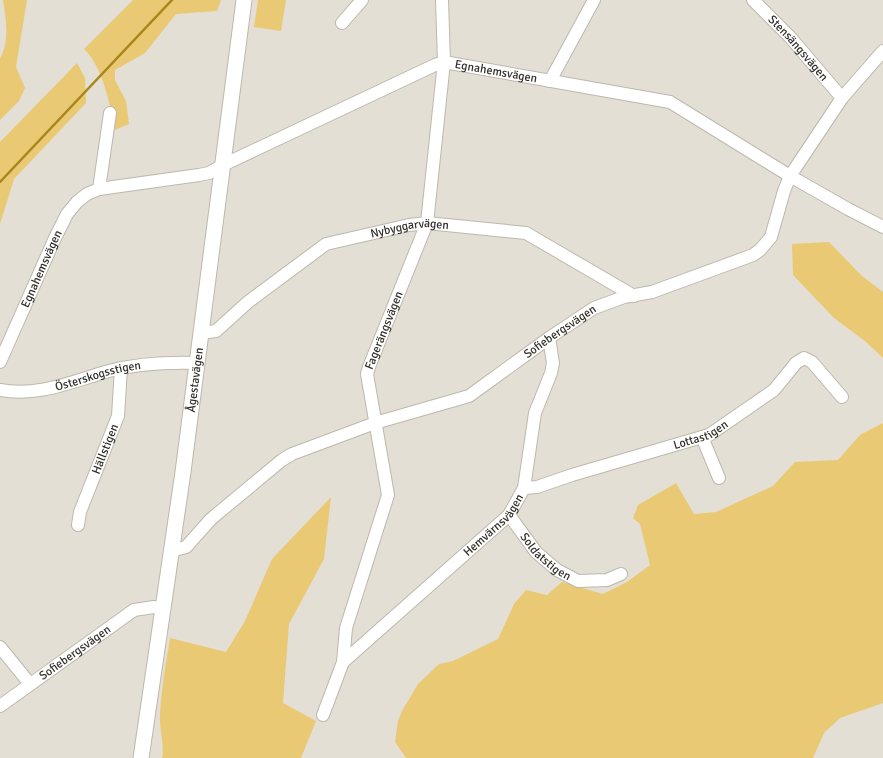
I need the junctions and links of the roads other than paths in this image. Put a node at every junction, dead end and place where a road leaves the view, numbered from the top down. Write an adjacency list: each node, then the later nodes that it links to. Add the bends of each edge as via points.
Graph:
1 (244, 0): 12 (main road, Ågestavägen)
2 (362, 0): 6 (street)
3 (442, 0): 8 (street, Fagerängsvägen)
4 (594, 0): 9 (street)
5 (753, 0): 10 (street, Stensängsvägen, via 790,37)
6 (342, 22)
7 (883, 51): 10 (street, Sofiebergsvägen)
8 (444, 62): 9 (street, Egnahemsvägen); 12 (street, Egnahemsvägen); 15 (street, Fagerängsvägen)
9 (550, 81): 13 (street, Egnahemsvägen, via 670,102)
10 (842, 98): 13 (street, Sofiebergsvägen)
11 (110, 113): 14 (street)
12 (223, 165): 14 (street, Egnahemsvägen, via 200,175); 18 (main road, Ågestavägen)
13 (790, 176): 16 (street, Egnahemsvägen); 17 (street, Sofiebergsvägen, via 774,231 760,250)
14 (99, 189): 20 (street, Egnahemsvägen, via 82,198 67,214)
15 (427, 223): 17 (street, Nybyggarvägen, via 526,233); 18 (street, Nybyggarvägen, via 326,244 248,302 216,331); 25 (street, Fagerängsvägen, via 367,374)
16 (883, 226)
17 (634, 296): 19 (street, Sofiebergsvägen, via 594,308)
18 (201, 333): 21 (main road, Ågestavägen)
19 (549, 338): 25 (street, Sofiebergsvägen, via 469,396); 28 (street, Hemvärnsvägen, via 553,363 536,413)
20 (0, 362)
21 (198, 363): 22 (street, Österskogsstigen, via 154,362); 31 (main road, Ågestavägen)
22 (121, 368): 23 (street, Österskogsstigen, via 44,390); 30 (street, Hällstigen, via 118,416 80,512)
23 (0, 390)
24 (842, 397): 26 (street, Lottastigen, via 812,362 804,358 774,390)
25 (375, 423): 31 (street, Sofiebergsvägen, via 282,460 211,519 186,547); 35 (street, Fagerängsvägen, via 388,495 346,628)
26 (702, 437): 27 (street); 28 (street, Lottastigen, via 537,487)
27 (719, 478)
28 (524, 488): 29 (street, Hemvärnsvägen)
29 (509, 515): 32 (street, Soldatstigen, via 536,552 557,570 578,581 607,580); 35 (street, Hemvärnsvägen)
30 (78, 526)
31 (171, 551): 39 (main road, Ågestavägen)
32 (621, 574)
33 (154, 607): 36 (street, Sofiebergsvägen, via 134,610)
34 (0, 647): 36 (street)
35 (343, 662): 38 (street, Fagerängsvägen)
36 (30, 684): 37 (street, Sofiebergsvägen)
37 (0, 706)
38 (323, 715)
39 (141, 758)

